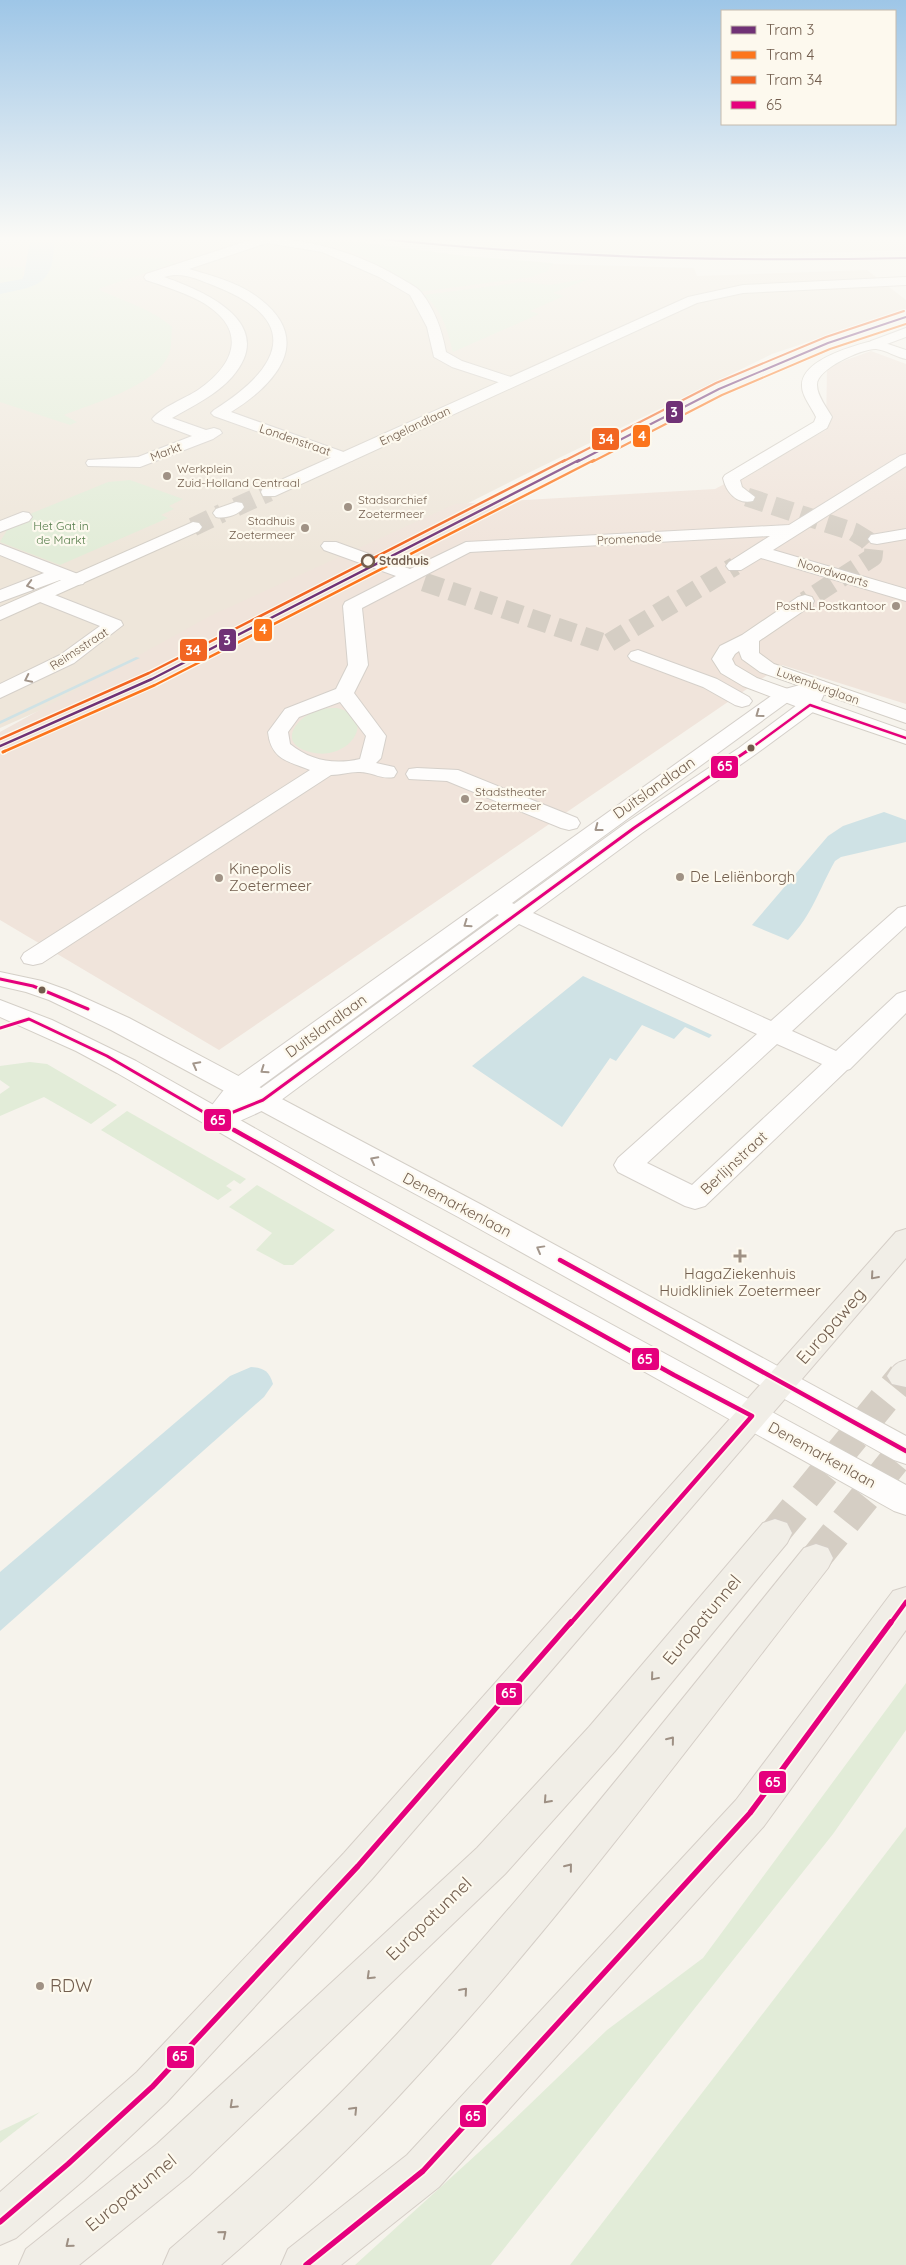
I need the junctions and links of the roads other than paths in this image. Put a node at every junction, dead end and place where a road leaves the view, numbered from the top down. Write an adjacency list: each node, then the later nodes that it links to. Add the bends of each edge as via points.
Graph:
1 (239, 344): 9 (street, via 227,373 160,419)
2 (282, 344): 8 (street, Londenstraat, via 276,364 249,394 219,413)
3 (437, 344): 7 (street, via 439,354 457,364)
4 (597, 344): 7 (street, Engelandlaan)
5 (876, 344): 6 (street); 14 (street, via 826,362 811,375 808,385 824,417 821,425 731,478 734,489)
6 (906, 355)
7 (512, 382): 10 (street, Engelandlaan)
8 (243, 422): 9 (street, Londenstraat); 10 (street, Londenstraat)
9 (206, 436): 12 (street, Markt, via 140,462)
10 (346, 458): 13 (street, Engelandlaan)
11 (906, 459): 18 (street, Promenade)
12 (94, 463)
13 (269, 492)
14 (748, 497)
15 (22, 518): 17 (street)
16 (193, 526): 25 (street)
17 (0, 527)
18 (792, 530): 23 (street, Promenade); 26 (street, Promenade, via 466,547)
19 (906, 534): 20 (street)
20 (877, 539)
21 (330, 546): 26 (street)
22 (0, 549): 25 (street)
23 (761, 552): 24 (street, Promenade); 27 (street, Noordwaarts)
24 (735, 566)
25 (69, 577): 28 (street, one-way to 28); 29 (street)
26 (414, 578): 35 (street, via 352,606 358,664)
27 (906, 595)
28 (0, 596)
29 (42, 596): 31 (street); 34 (street, Reimsstraat, one-way to 34, via 114,625 67,659)
30 (805, 601): 32 (street, Luxemburglaan)
31 (0, 614)
32 (749, 639): 36 (street, Luxemburglaan, via 727,650 722,659 728,669); 37 (street, Luxemburglaan, via 749,655 758,663)
33 (638, 656): 38 (street, via 710,683)
34 (0, 692)
35 (344, 693): 41 (street, via 376,736 378,765); 41 (street, via 292,714 278,732 280,746 292,756)
36 (785, 696): 37 (street, Duitslandlaan); 44 (street, Duitslandlaan, one-way to 44, via 611,818)
37 (814, 696): 39 (street, Luxemburglaan); 40 (street, Luxemburglaan); 44 (street, Duitslandlaan, via 746,752)
38 (742, 701)
39 (906, 717)
40 (906, 738)
41 (326, 769): 46 (street)
42 (417, 774): 43 (street, via 450,775)
43 (569, 823)
44 (505, 910): 50 (street); 52 (street, Duitslandlaan)
45 (906, 913): 50 (street, Berlijnstraat)
46 (33, 958)
47 (0, 979): 52 (street, Denemarkenlaan, one-way to 47, via 58,995)
48 (906, 999): 51 (street, Berlijnstraat)
49 (0, 1008): 53 (street, Denemarkenlaan, via 106,1056)
50 (775, 1032): 51 (street); 51 (street, Berlijnstraat, via 628,1165 695,1199)
51 (841, 1063)
52 (251, 1094): 53 (street, Duitslandlaan); 55 (street, Denemarkenlaan, one-way to 52)
53 (216, 1119): 56 (street, Denemarkenlaan)
54 (906, 1240): 55 (main road, Europaweg, one-way to 55)
55 (782, 1382): 56 (main road, Europaweg); 57 (street, Denemarkenlaan)
56 (752, 1416): 58 (street, Denemarkenlaan); 62 (main road, Europaweg, via 358,1866 152,2087)
57 (906, 1451)
58 (906, 1501)
59 (775, 1533): 63 (main road, Europatunnel, one-way to 63, via 602,1739 491,1861 173,2160)
60 (816, 1558): 64 (main road, one-way to 60, via 320,2145 406,2057 532,1912)
61 (906, 1602): 65 (main road, via 743,1820 423,2171)
62 (0, 2222)
63 (42, 2265)
64 (186, 2265)
65 (304, 2265)

